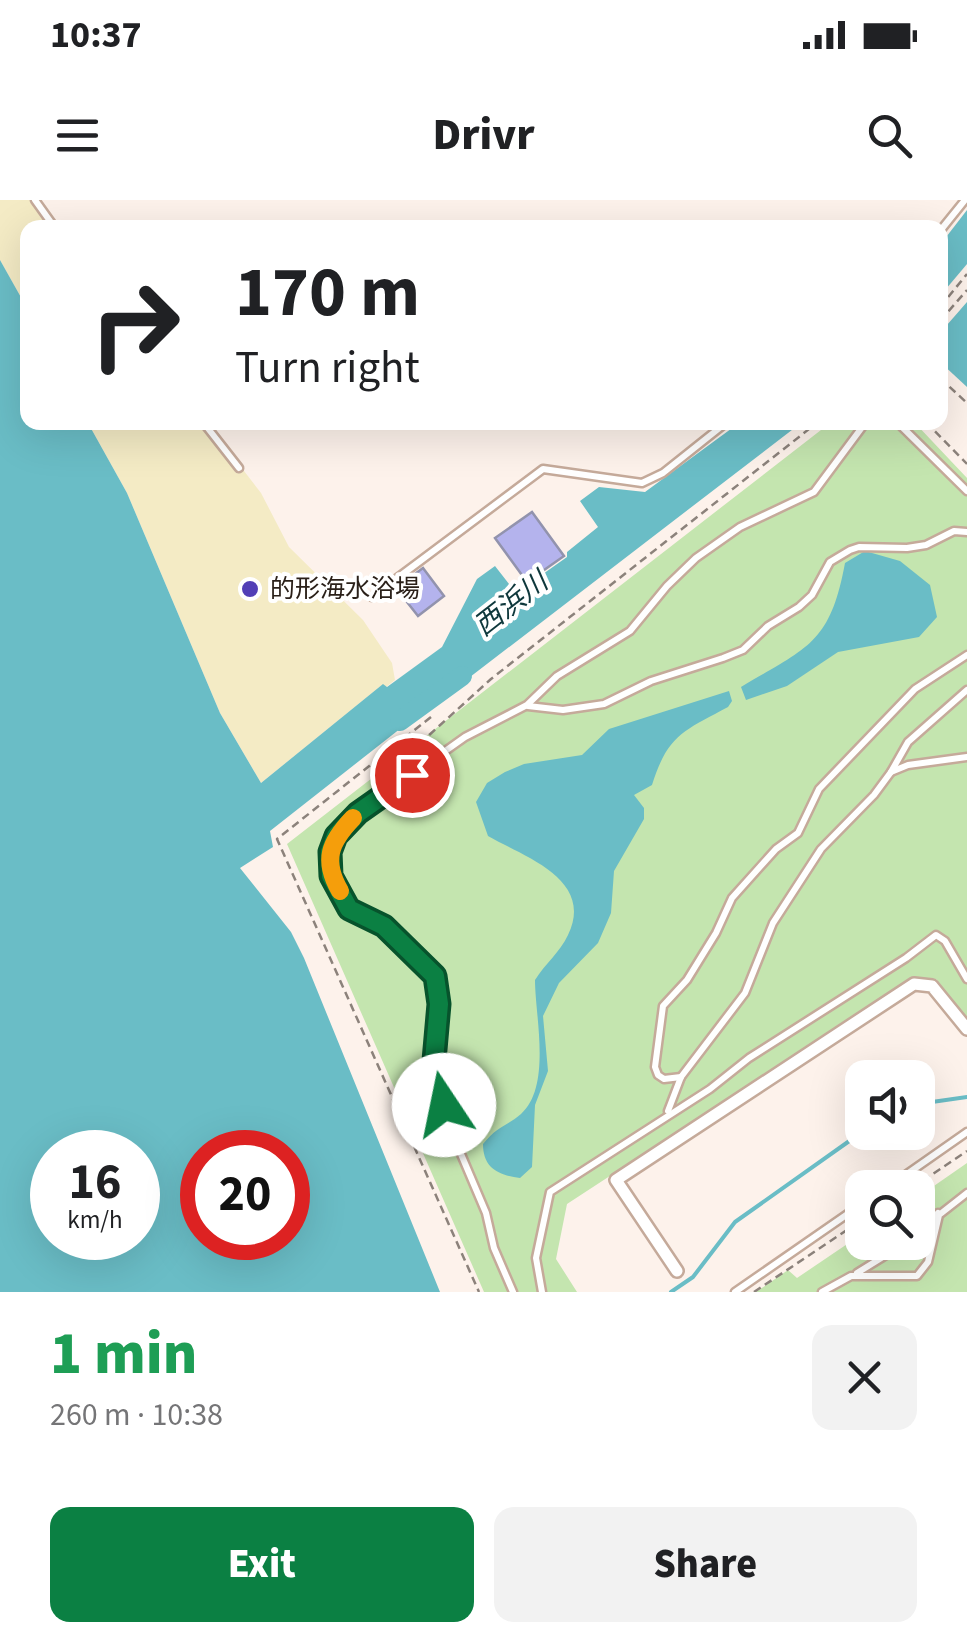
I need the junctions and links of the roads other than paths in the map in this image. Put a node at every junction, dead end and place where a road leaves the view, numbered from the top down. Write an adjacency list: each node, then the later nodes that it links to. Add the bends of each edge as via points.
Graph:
1 (965, 200): 2 (lane)
2 (948, 221)
3 (209, 430): 7 (lane)
4 (717, 430): 10 (lane, via 642,483 542,468)
5 (859, 430): 13 (lane, via 814,492 740,527 696,558 630,631 557,676)
6 (905, 430): 8 (lane)
7 (239, 468)
8 (967, 490)
9 (967, 532): 13 (lane, via 907,548 850,550 830,562 799,607 723,658 604,704)
10 (372, 597)
11 (967, 655): 18 (lane, via 915,689 818,789 798,833 732,898 697,964 664,1006 654,1067 664,1078)
12 (967, 690): 15 (lane, via 908,742)
13 (527, 706): 29 (lane, via 466,737 358,813 330,852 331,876 349,909 384,926 435,976 433,1072)
14 (967, 758): 15 (lane)
15 (890, 772): 18 (lane, via 822,849 774,923 745,993)
16 (967, 979): 19 (lane, via 936,935)
17 (967, 1030): 27 (street, via 932,986 914,984 616,1180)
18 (682, 1077): 19 (lane)
19 (667, 1114): 30 (lane, via 550,1192 536,1258)
20 (967, 1132): 21 (lane)
21 (913, 1170)
22 (967, 1193): 23 (lane)
23 (952, 1204): 25 (lane); 28 (lane, via 940,1216 928,1262 917,1276)
24 (845, 1216): 31 (lane)
25 (935, 1219)
26 (877, 1260): 28 (lane)
27 (678, 1271)
28 (851, 1276): 32 (lane)
29 (512, 1292)
30 (542, 1292)
31 (735, 1292)
32 (822, 1292)

